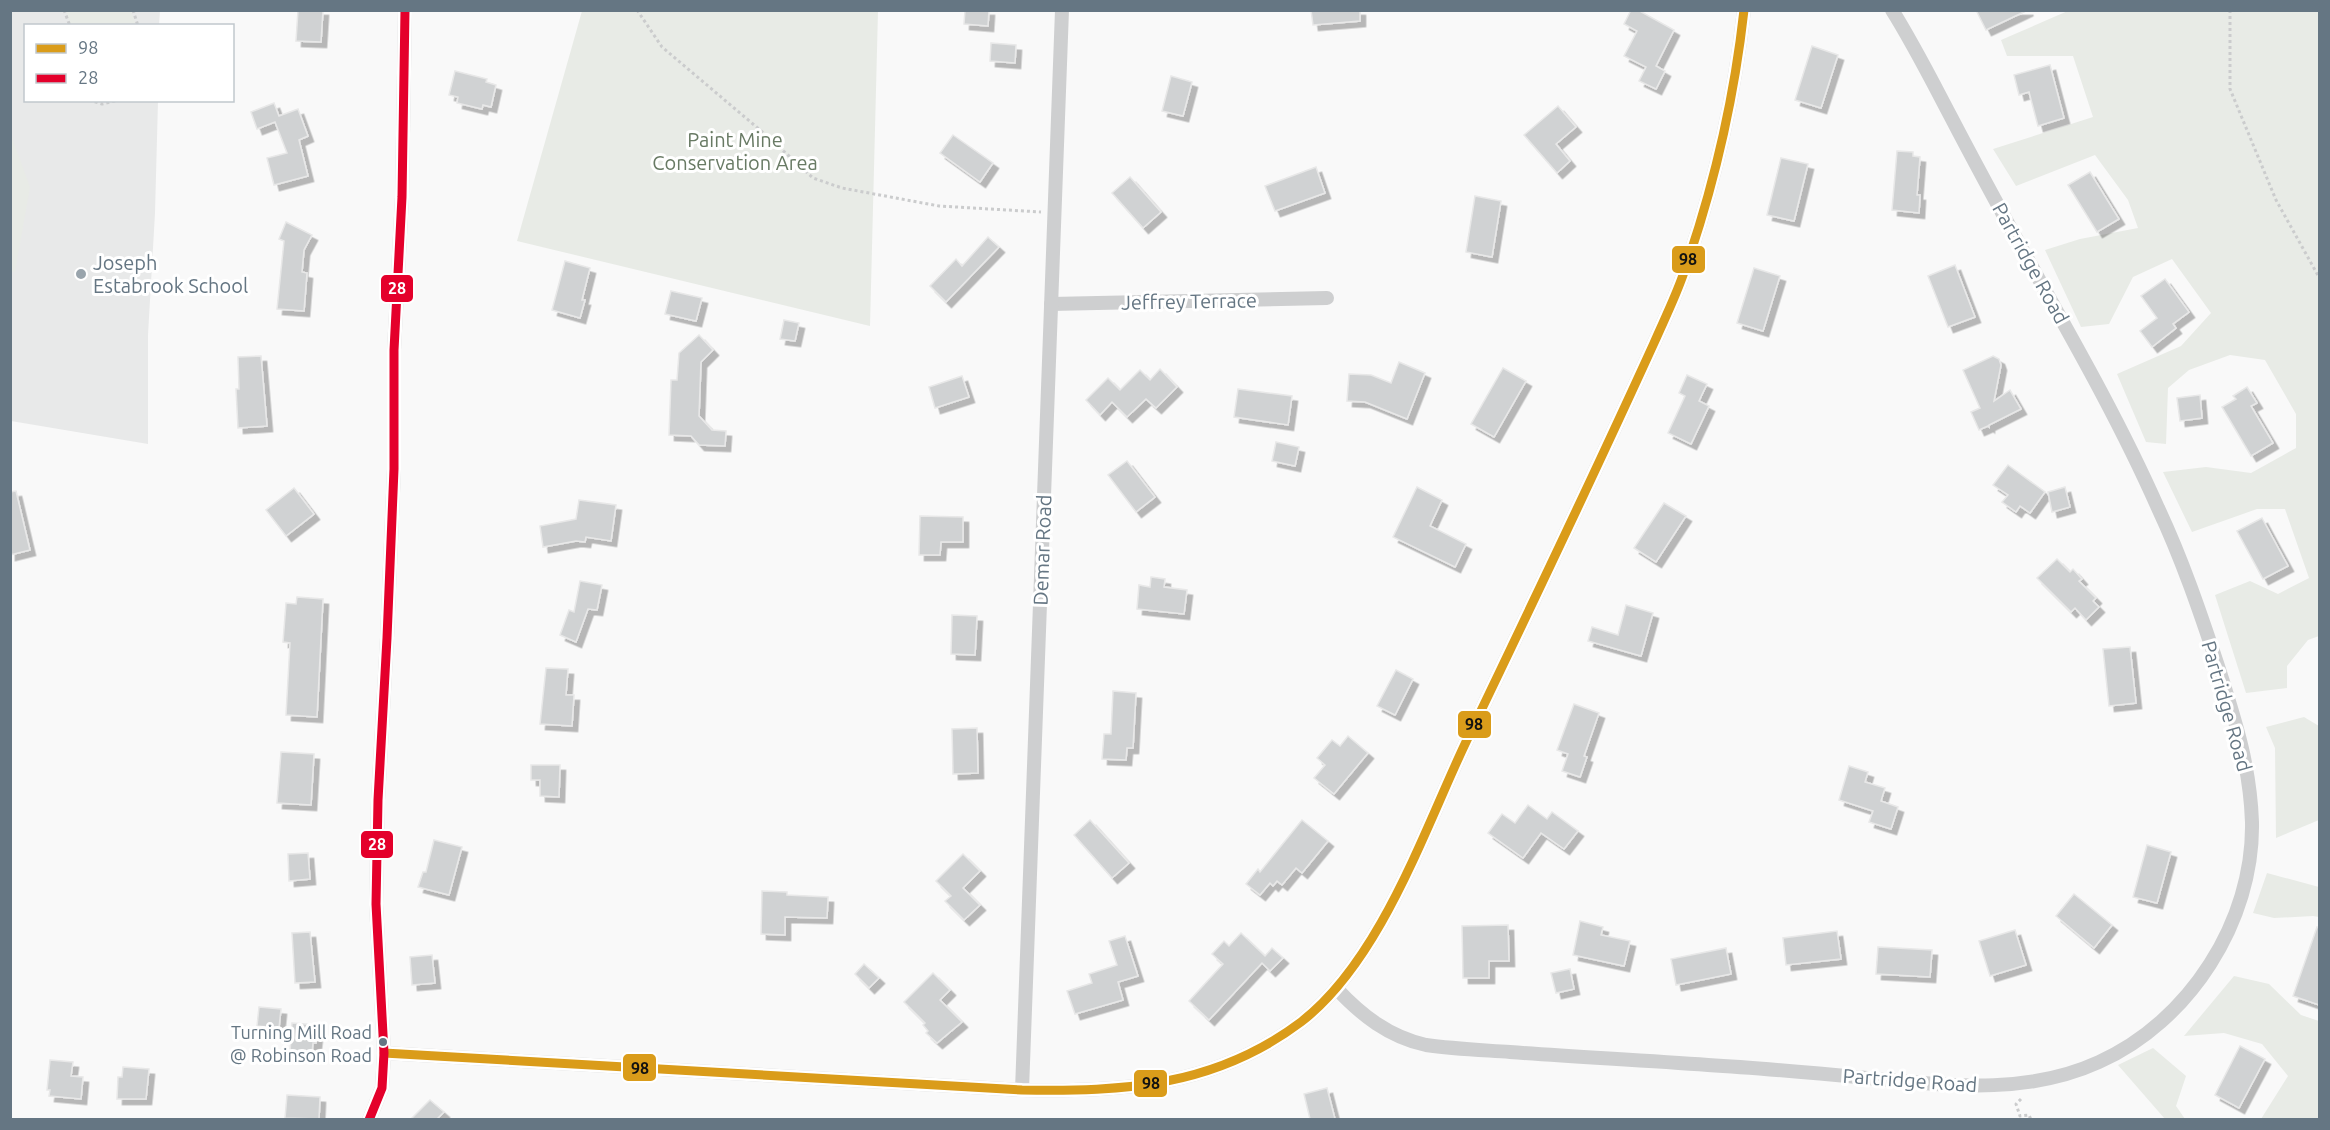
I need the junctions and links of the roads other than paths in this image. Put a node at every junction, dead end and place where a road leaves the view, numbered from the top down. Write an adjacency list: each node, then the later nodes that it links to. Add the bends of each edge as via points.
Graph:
1 (405, 10): 8 (street, via 387,646 378,800 376,904)
2 (1062, 10): 6 (street, Demar Road)
3 (1744, 10): 7 (street, via 1738,64 1722,141 1682,277 1405,877)
4 (1892, 10): 7 (street, Partridge Road, via 2134,454 2180,557 2205,628 2244,748 2252,823 2244,889 2209,966 2159,1024 2098,1063 2032,1083 1967,1087 1426,1045 1382,1028 1356,1010)
5 (1327, 298): 6 (street, Jeffrey Terrace)
6 (1051, 304): 9 (street, Demar Road)
7 (1336, 988): 9 (street, via 1274,1040 1217,1068 1120,1089)
8 (384, 1053): 9 (street); 10 (street, via 382,1088)
9 (1022, 1090)
10 (369, 1119)

